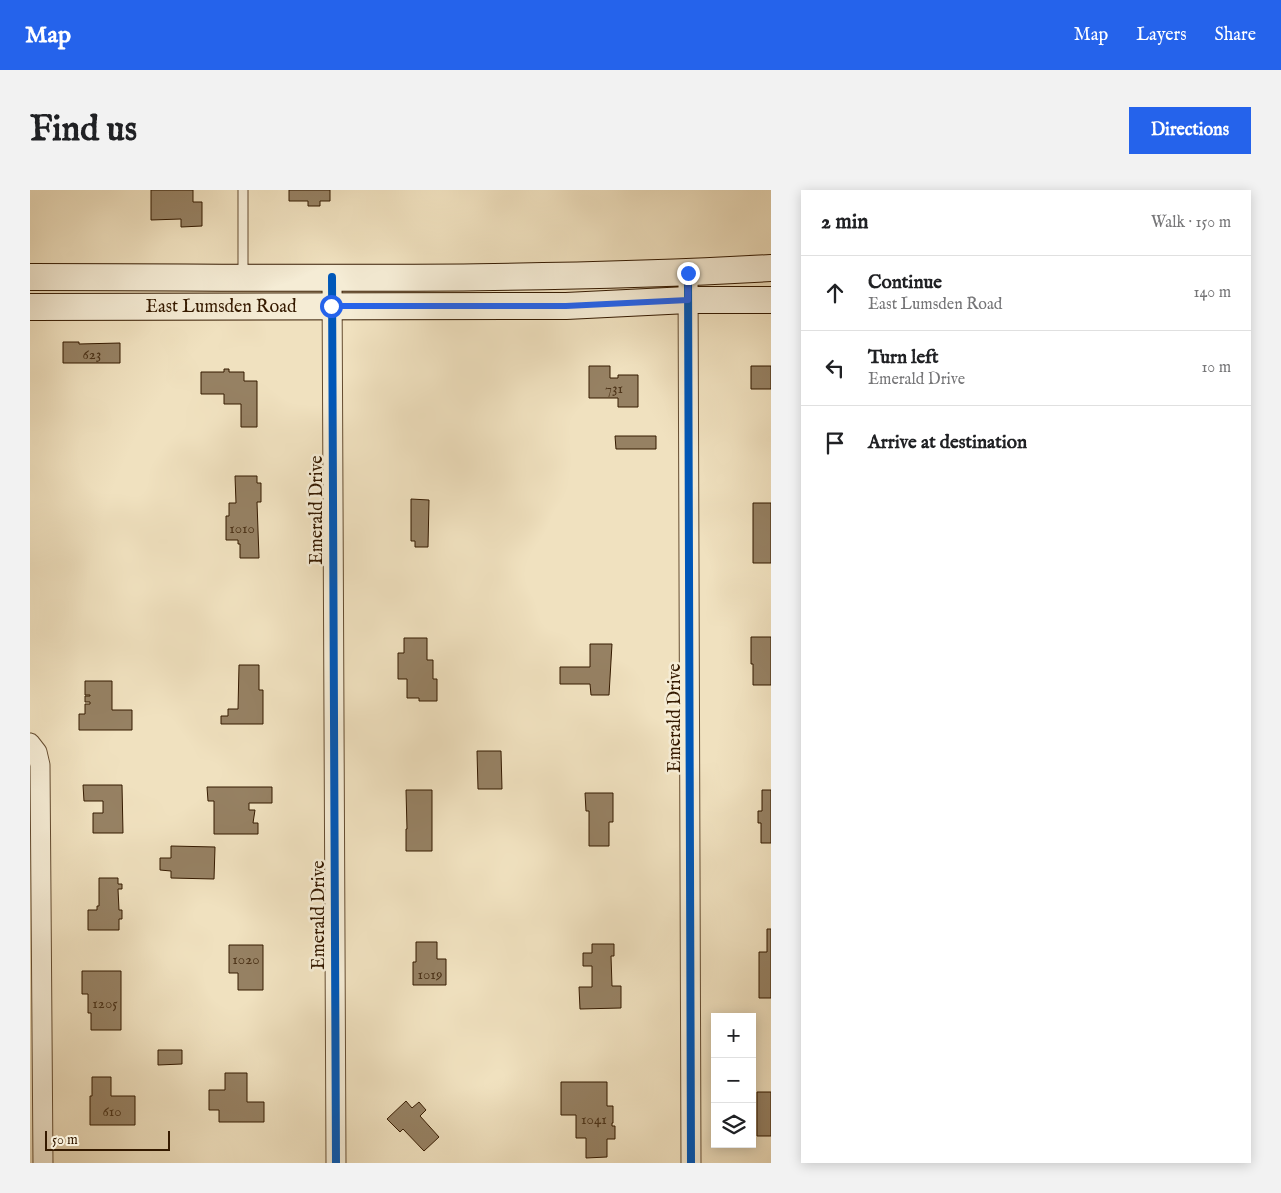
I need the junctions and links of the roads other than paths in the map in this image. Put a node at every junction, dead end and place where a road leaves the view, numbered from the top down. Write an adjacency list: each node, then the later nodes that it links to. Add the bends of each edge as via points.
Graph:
1 (243, 190): 6 (lane)
2 (771, 268): 3 (main road, East Lumsden Road)
3 (688, 273): 4 (main road, East Lumsden Road); 7 (street, Emerald Drive)
4 (332, 276): 6 (main road, East Lumsden Road); 9 (street, Emerald Drive)
5 (30, 277): 6 (main road, East Lumsden Road)
6 (243, 277)
7 (688, 300): 8 (main road, East Lumsden Road); 9 (main road, East Lumsden Road, via 566,306); 14 (street, Emerald Drive)
8 (771, 300)
9 (331, 306): 10 (main road, East Lumsden Road); 13 (street, Emerald Drive)
10 (30, 308)
11 (30, 743): 12 (street, via 37,752 40,765)
12 (43, 1163)
13 (336, 1163)
14 (691, 1163)

